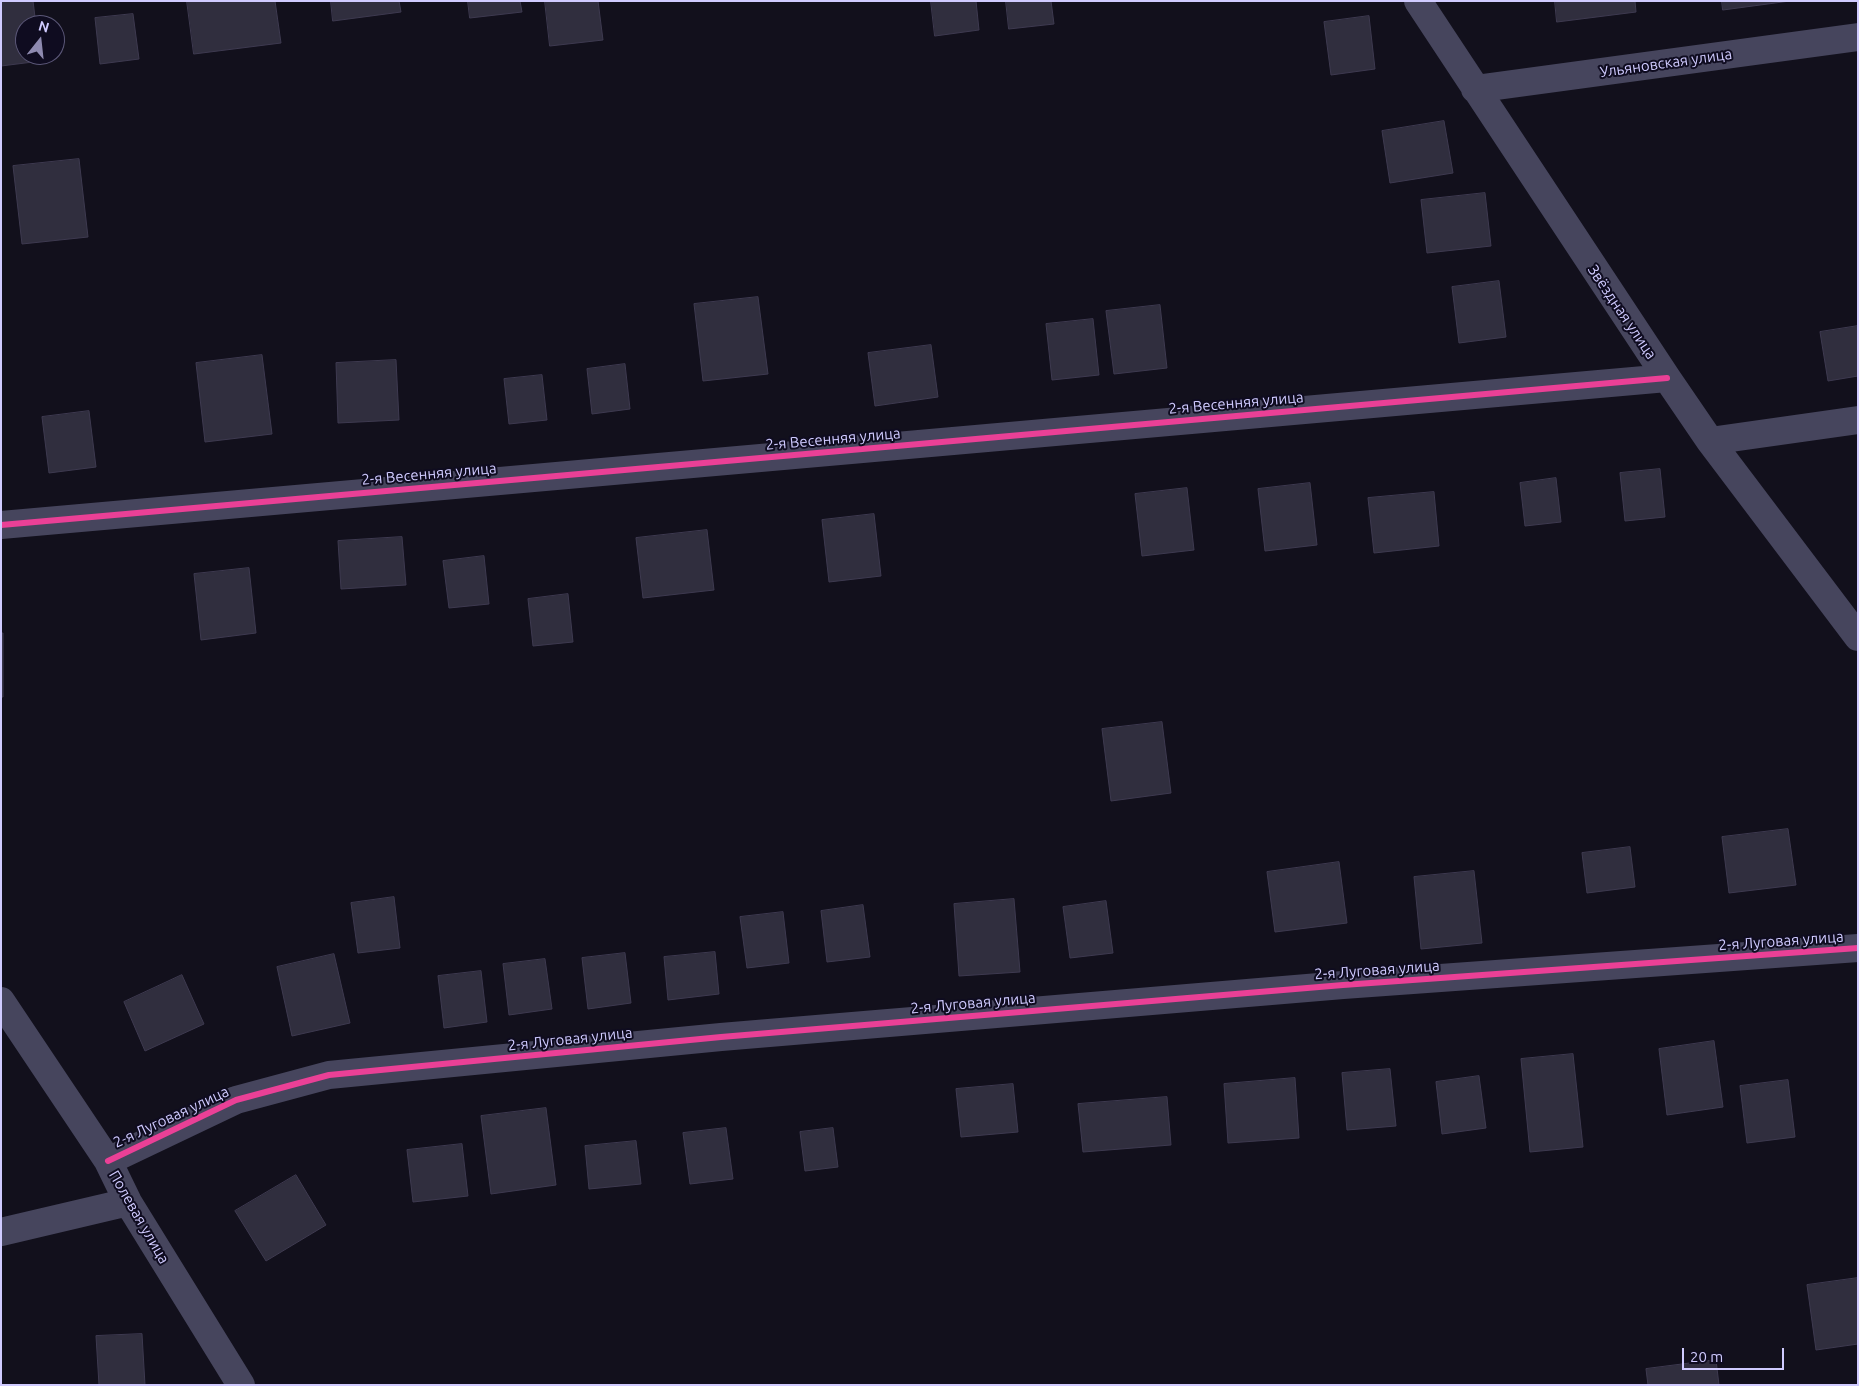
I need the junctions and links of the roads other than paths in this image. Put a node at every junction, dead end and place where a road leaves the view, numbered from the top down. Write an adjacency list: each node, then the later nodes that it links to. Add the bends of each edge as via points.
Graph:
1 (1418, 1): 3 (street, Звёздная улица)
2 (1858, 37): 3 (street, Ульяновская улица)
3 (1475, 89): 4 (street, Звёздная улица)
4 (1667, 378): 6 (street, Звёздная улица); 7 (street, 2-я Весенняя улица)
5 (1858, 420): 6 (street)
6 (1710, 441): 8 (street, Звёздная улица)
7 (1, 525)
8 (1858, 637)
9 (1858, 948): 11 (street, 2-я Луговая улица, via 1342,984 720,1037 329,1076 236,1100)
10 (1, 1001): 11 (street, Полевая улица)
11 (108, 1161): 12 (street, Полевая улица)
12 (128, 1202): 13 (street); 14 (street, Полевая улица)
13 (1, 1232)
14 (240, 1385)

